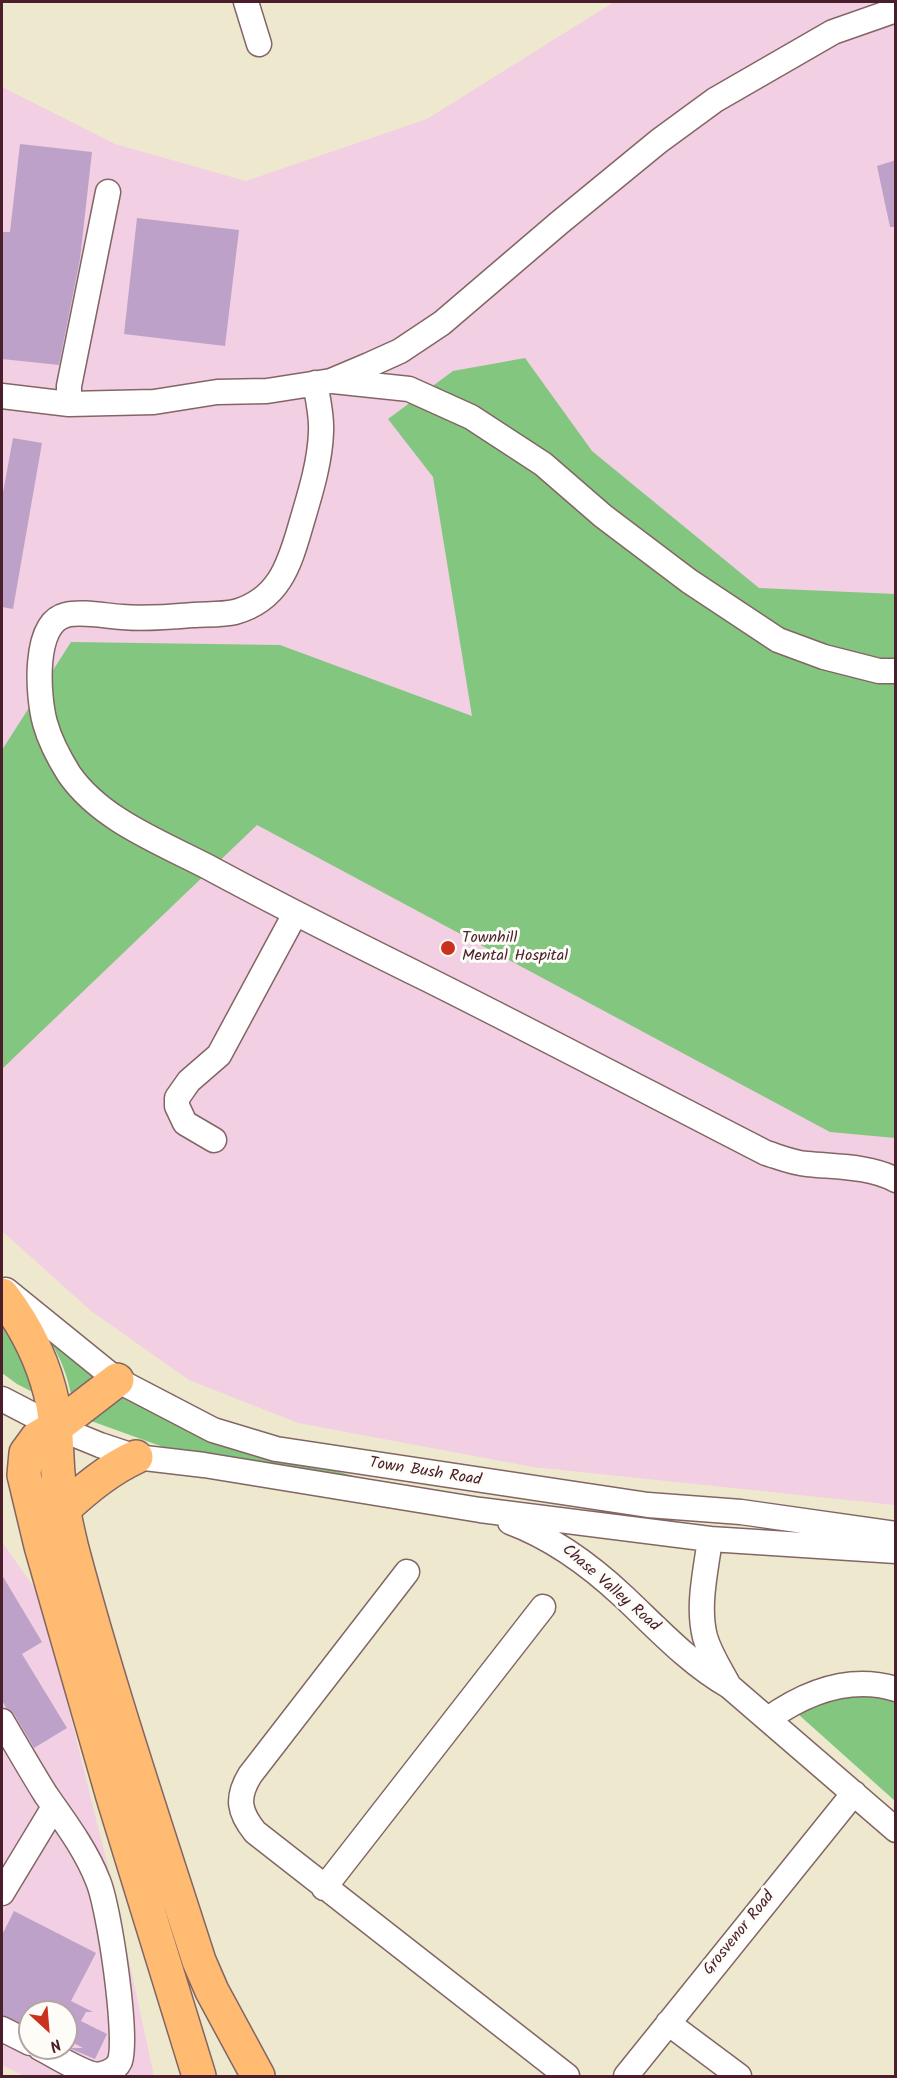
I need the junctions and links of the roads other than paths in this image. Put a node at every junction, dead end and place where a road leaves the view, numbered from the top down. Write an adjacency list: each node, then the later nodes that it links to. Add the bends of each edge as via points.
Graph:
1 (246, 2): 3 (street)
2 (896, 10): 5 (street, via 833,32 716,100 659,141 442,323 400,351)
3 (259, 44)
4 (108, 192): 7 (street, via 69,386)
5 (323, 382): 7 (street, via 154,402); 8 (street, via 409,389 471,417 543,464 603,516 689,581 778,640 868,669); 9 (street, via 322,430 308,498 290,560 274,588 248,608 231,613 140,618 72,614 54,621 42,643 40,689 45,722 52,743 80,788 133,828)
6 (2, 396): 7 (street)
7 (69, 404)
8 (896, 671)
9 (295, 914): 10 (street, via 219,1055 189,1081 177,1098 185,1123); 11 (street, via 550,1040 766,1153 804,1164 842,1166)
10 (214, 1140)
11 (896, 1180)
12 (2, 1286): 14 (street, Town Bush Road)
13 (2, 1295): 16 (highway, via 24,1327 39,1359)
14 (117, 1380): 16 (highway); 19 (street, Town Bush Road, via 213,1430 276,1449)
15 (2, 1399): 16 (street, Town Bush Road)
16 (56, 1427): 17 (street, Town Bush Road); 20 (highway); 25 (highway, via 37,1438 24,1461)
17 (136, 1457): 20 (highway, via 87,1486); 21 (street, Town Bush Road)
18 (2, 1459): 25 (highway)
19 (648, 1505): 22 (street, Town Bush Road); 24 (street, via 690,1519)
20 (63, 1510): 43 (highway, via 132,1750 200,1961)
21 (480, 1510): 24 (street, Town Bush Road); 29 (street, Chase Valley Road, via 559,1545 622,1595 680,1651)
22 (741, 1512): 23 (street, Town Bush Road); 24 (street)
23 (896, 1534)
24 (710, 1539): 26 (street, Town Bush Road); 29 (street, Chase Valley Road, via 703,1626 709,1648)
25 (41, 1546): 42 (highway)
26 (896, 1551)
27 (407, 1572): 36 (street, via 241,1791 244,1815 255,1832)
28 (543, 1607): 36 (street)
29 (729, 1686): 31 (street, Chase Valley Road)
30 (896, 1689): 31 (street, via 861,1682 823,1690 786,1706)
31 (768, 1719): 33 (street, Chase Valley Road)
32 (2, 1721): 34 (street)
33 (854, 1793): 35 (street, Chase Valley Road); 38 (street, Grosvenor Road)
34 (54, 1807): 37 (street); 41 (street, via 99,1881 121,2013 121,2058 117,2066 97,2075)
35 (896, 1830)
36 (324, 1888): 44 (street)
37 (2, 1893)
38 (668, 2023): 45 (street, Grosvenor Road); 46 (street)
39 (2, 2029): 40 (street)
40 (18, 2037)
41 (63, 2060)
42 (199, 2076)
43 (258, 2076)
44 (567, 2076)
45 (626, 2076)
46 (739, 2076)

